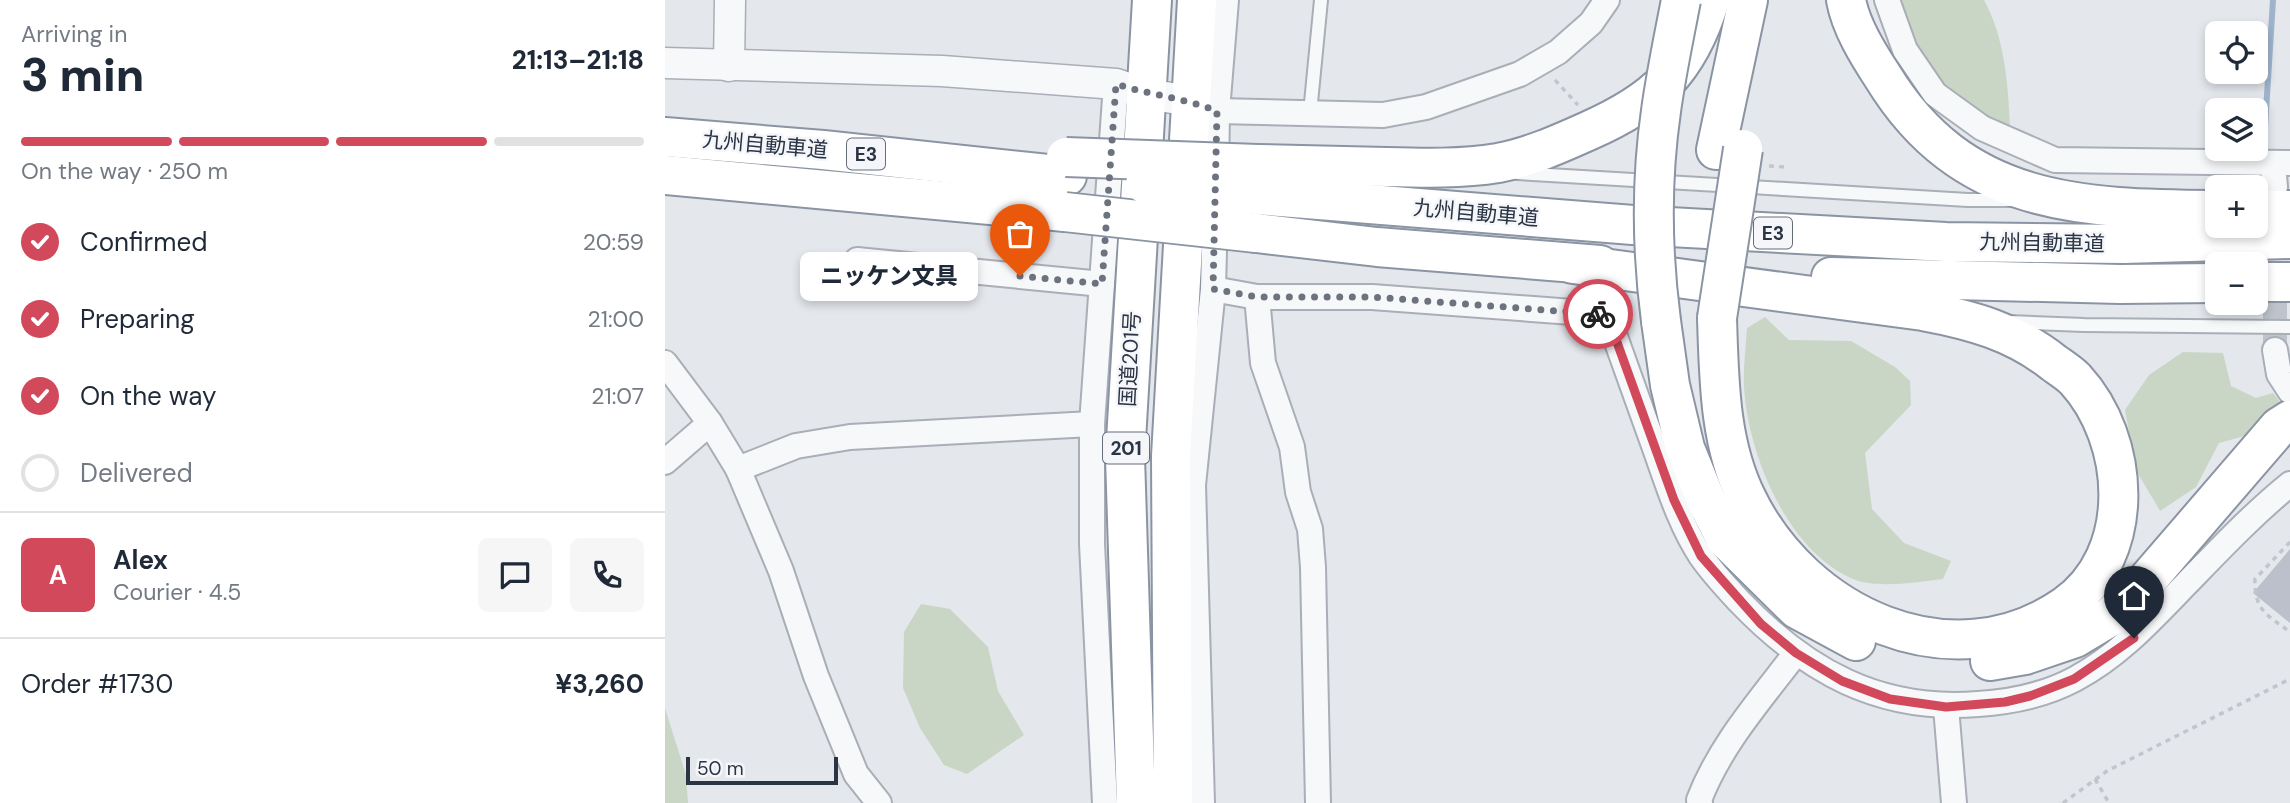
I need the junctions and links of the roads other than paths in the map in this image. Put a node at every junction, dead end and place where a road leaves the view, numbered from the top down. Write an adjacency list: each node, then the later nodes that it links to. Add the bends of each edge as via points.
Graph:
1 (730, 0): 14 (street)
2 (1151, 0): 15 (highway, 国道201号 / 201)
3 (1197, 0): 16 (highway, 201)
4 (1226, 0): 16 (street)
5 (1321, 0): 17 (lane)
6 (1607, 0): 17 (street, via 1591,23 1558,52 1520,74 1455,98 1383,115)
7 (1681, 0): 36 (highway, bridge, via 1660,112 1654,271)
8 (1710, 0): 20 (highway, via 1700,31 1680,67 1648,100 1544,151 1500,163)
9 (1748, 0): 19 (highway)
10 (1774, 0): 19 (highway)
11 (1846, 0): 25 (highway, via 1869,55 1893,94 1932,139 1974,169)
12 (1887, 0): 24 (street, via 1905,50 1934,93 1982,128 2055,160)
13 (665, 63): 14 (street)
14 (729, 66): 15 (street, via 942,71)
15 (1131, 89): 16 (street); 33 (street); 52 (highway, 国道201号 / 201, via 1125,457)
16 (1204, 106): 17 (street); 34 (street); 53 (highway, 201, via 1171,456)
17 (1310, 113)
18 (665, 137): 23 (highway, 九州自動車道 / E3, via 823,150)
19 (1729, 150): 36 (highway)
20 (1454, 168): 22 (highway); 25 (lane, via 1968,200)
21 (665, 175): 23 (highway, 九州自動車道 / E3)
22 (1257, 180): 23 (highway, 九州自動車道 / E3, bridge); 27 (highway, 九州自動車道 / E3, via 1633,225 1946,242 2124,244)
23 (1066, 182): 29 (highway, 九州自動車道 / E3, bridge, via 1255,233)
24 (2277, 187)
25 (2055, 200): 26 (highway, via 2143,210)
26 (2205, 210)
27 (2290, 239)
28 (857, 260): 33 (street)
29 (1573, 264): 32 (highway, 九州自動車道 / E3, via 1945,281); 37 (highway)
30 (2268, 282): 31 (highway)
31 (2290, 282)
32 (2205, 283)
33 (1102, 284): 44 (street)
34 (1213, 289): 35 (street); 54 (street, via 1193,485)
35 (1257, 297): 48 (street, via 1372,297 1599,314 1614,334 1674,500 1701,556 1761,624); 55 (street, via 1263,363 1292,447 1298,492 1310,529)
36 (1690, 318): 37 (highway, via 1723,415 1732,459 1746,498 1766,533 1819,590 1849,610 1913,635 1950,640 2012,632 2066,605 2099,567 2120,501 2110,442 2099,414 2075,379 2014,336); 42 (highway, via 1692,381 1711,471 1751,561 1797,609 1841,635 1916,661 1975,664 2025,654 2075,638 2110,617)
37 (1971, 320): 38 (lane, via 2084,326)
38 (2290, 327)
39 (2275, 350): 41 (street, via 2279,374)
40 (670, 380): 43 (street)
41 (2290, 391)
42 (2290, 420)
43 (710, 423): 45 (street); 46 (street)
44 (1092, 424): 46 (street, via 850,437 796,446); 51 (street, via 1091,544)
45 (665, 462)
46 (739, 469): 50 (street, via 856,774)
47 (2290, 484): 49 (street, via 2134,638 2074,679 2005,702)
48 (1796, 653): 49 (street, via 1842,681 1890,699); 56 (street, via 1729,741 1707,777)
49 (1946, 707): 57 (street)
50 (879, 803)
51 (1105, 803)
52 (1136, 803)
53 (1173, 803)
54 (1202, 803)
55 (1318, 803)
56 (1700, 803)
57 (1954, 803)

